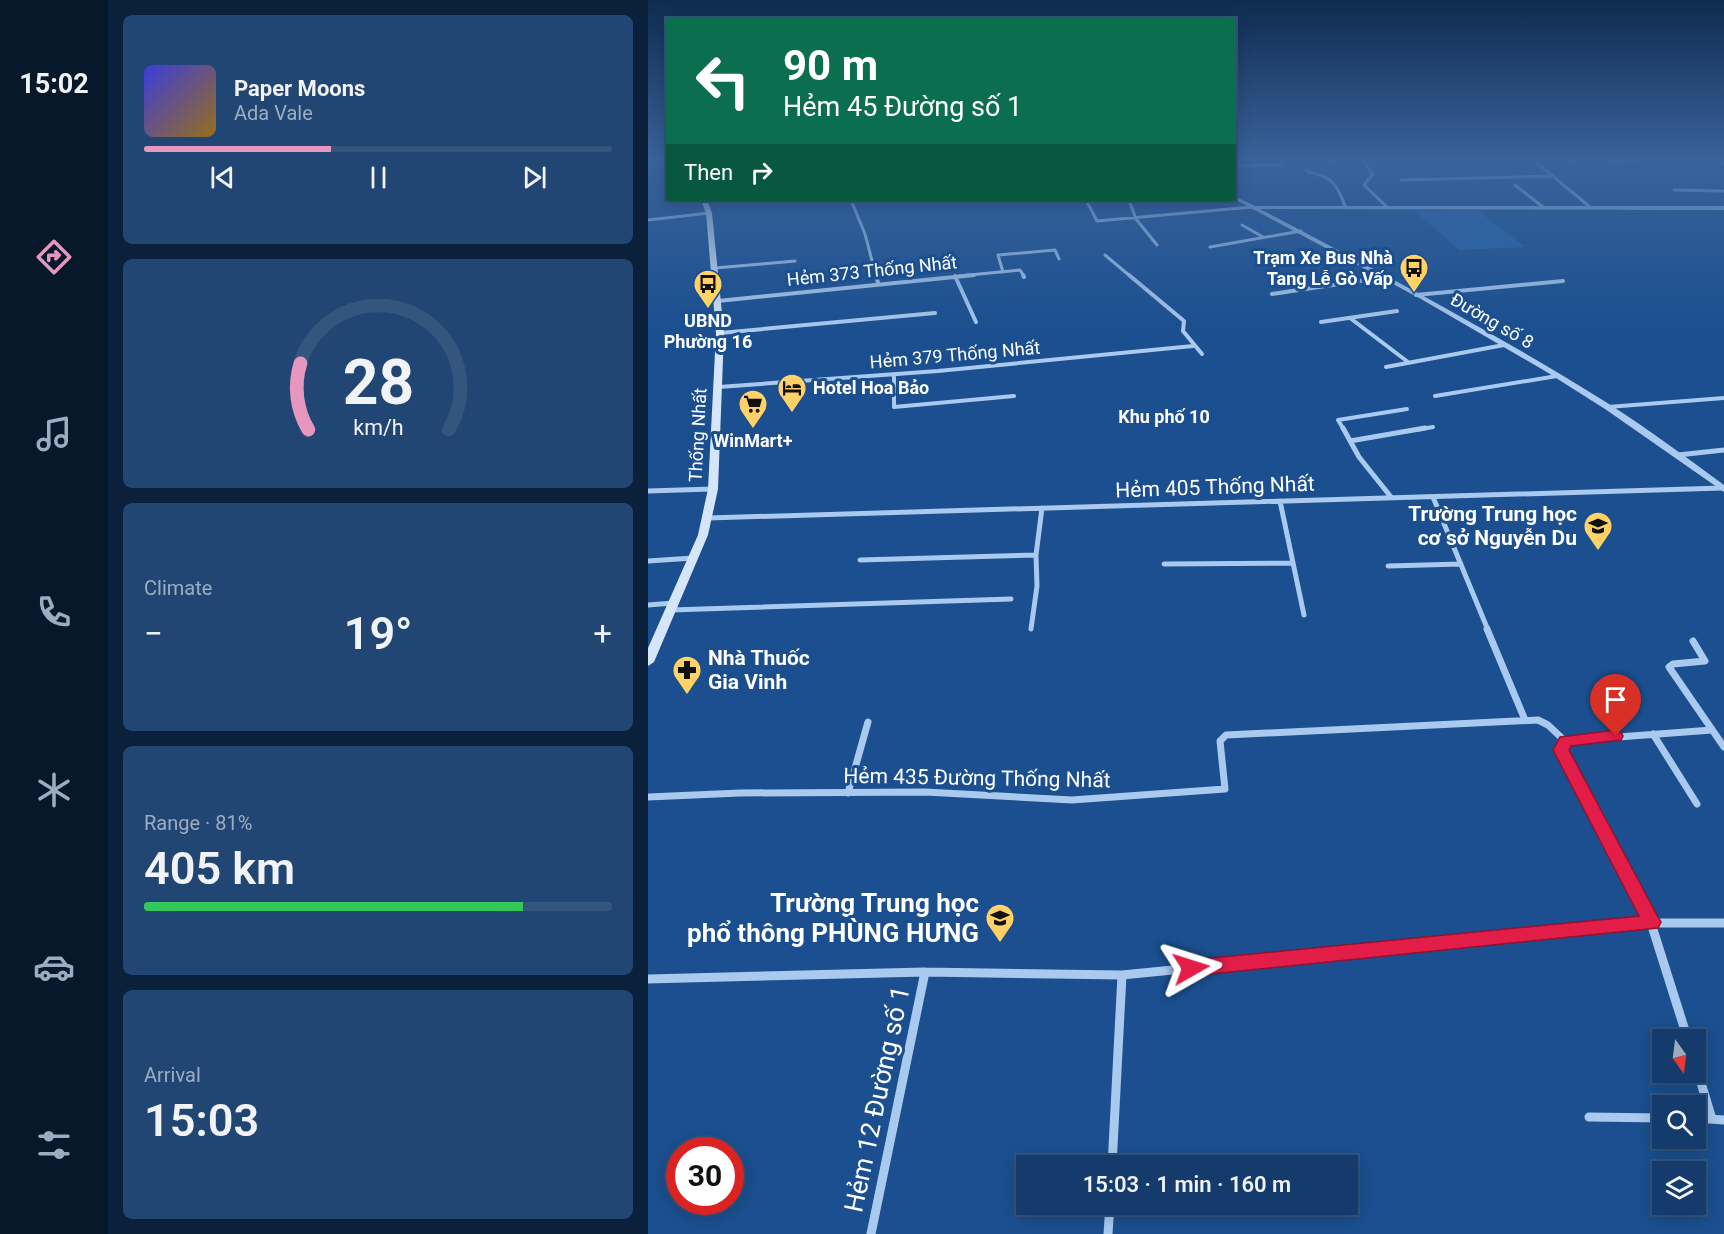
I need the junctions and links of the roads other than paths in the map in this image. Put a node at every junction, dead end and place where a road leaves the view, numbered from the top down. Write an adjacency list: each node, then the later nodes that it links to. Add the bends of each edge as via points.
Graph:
1 (686, 216): 9 (street)
2 (709, 216): 18 (main road, Thống Nhất)
3 (857, 216): 24 (street)
4 (1093, 216): 8 (street, via 1095,221)
5 (1135, 216): 8 (street)
6 (1169, 216): 8 (street)
7 (1270, 216): 11 (street, Đường số 8)
8 (1136, 219): 13 (street)
9 (648, 220)
10 (1242, 225): 12 (street)
11 (1301, 231): 12 (street); 22 (street, Đường số 8)
12 (1263, 238): 14 (street)
13 (1158, 244)
14 (1210, 247)
15 (1105, 255): 35 (street, via 1184,321 1183,331)
16 (1059, 259): 19 (street, via 1055,250 998,255)
17 (795, 261): 18 (street)
18 (715, 268): 27 (main road, Thống Nhất)
19 (1003, 272): 20 (street, Hẻm 373 Thống Nhất); 21 (street, Hẻm 373 Thống Nhất, via 1020,270)
20 (955, 276): 24 (street, Hẻm 373 Thống Nhất); 31 (street)
21 (1024, 277)
22 (1386, 277): 25 (street); 26 (street, Đường số 8)
23 (1563, 281): 26 (street)
24 (878, 283): 27 (street, Hẻm 373 Thống Nhất)
25 (1272, 294)
26 (1416, 295): 34 (street, Đường số 8)
27 (718, 301): 33 (main road, Thống Nhất)
28 (1397, 311): 30 (street)
29 (935, 313): 33 (street)
30 (1350, 318): 32 (street); 37 (street)
31 (976, 322)
32 (1321, 322)
33 (720, 333): 41 (main road, Thống Nhất)
34 (1504, 345): 37 (street); 40 (street, Đường số 8)
35 (1193, 346): 36 (street); 39 (street, Hẻm 379 Thống Nhất)
36 (1202, 354)
37 (1408, 362): 38 (street)
38 (1386, 367)
39 (894, 374): 41 (street, Hẻm 379 Thống Nhất); 42 (street, via 894,406)
40 (1557, 376): 43 (street); 45 (street, Đường số 8)
41 (719, 387): 51 (main road, Thống Nhất)
42 (1014, 396)
43 (1435, 396)
44 (1724, 398): 45 (street)
45 (1608, 407): 50 (street, Đường số 8)
46 (1407, 409): 48 (street, via 1338,420)
47 (1433, 427): 48 (street)
48 (1350, 441): 54 (street)
49 (1724, 450): 50 (street)
50 (1678, 454): 52 (street, Đường số 8)
51 (713, 489): 53 (street); 58 (main road, Thống Nhất)
52 (1723, 489): 55 (street, Hẻm 405 Thống Nhất)
53 (648, 491)
54 (1391, 497): 55 (street, Hẻm 405 Thống Nhất); 56 (street, Hẻm 405 Thống Nhất)
55 (1432, 497): 65 (street)
56 (1280, 501): 57 (street, Hẻm 405 Thống Nhất); 63 (street)
57 (1042, 508): 58 (street, Hẻm 405 Thống Nhất); 59 (street)
58 (708, 518): 60 (main road, Thống Nhất)
59 (1036, 555): 61 (street); 71 (street, via 1037,586)
60 (693, 558): 62 (street); 69 (main road, Thống Nhất)
61 (860, 560)
62 (648, 561)
63 (1293, 563): 64 (street); 70 (street)
64 (1164, 564)
65 (1461, 564): 66 (street); 74 (street)
66 (1388, 566)
67 (1011, 599): 69 (street)
68 (648, 604): 69 (street)
69 (673, 606): 73 (main road, Thống Nhất)
70 (1304, 615)
71 (1031, 629)
72 (1693, 641): 76 (street, via 1705,661 1669,667)
73 (648, 662)
74 (1525, 720): 78 (street, Hẻm 435 Đường Thống Nhất, via 1548,725); 80 (street, Hẻm 435 Đường Thống Nhất, via 1226,735 1220,741 1226,784 1219,791 1072,800 925,792)
75 (868, 722): 80 (street)
76 (1712, 730): 77 (street); 79 (street)
77 (1653, 734): 78 (street); 82 (street)
78 (1565, 741): 83 (street, via 1561,750)
79 (1724, 747)
80 (848, 793): 81 (street, Hẻm 435 Đường Thống Nhất)
81 (648, 797)
82 (1697, 804)
83 (1651, 922): 84 (street); 86 (street); 88 (street)
84 (1724, 923)
85 (925, 972): 86 (street); 87 (street); 97 (street, Hẻm 12 Đường số 1)
86 (1122, 975): 95 (street)
87 (648, 979)
88 (1685, 1029)
89 (1701, 1083): 93 (street)
90 (1589, 1117): 91 (street)
91 (1652, 1118)
92 (1706, 1119): 93 (street)
93 (1712, 1119): 94 (street)
94 (1724, 1120)
95 (1113, 1155)
96 (1109, 1215): 98 (street)
97 (871, 1234)
98 (1108, 1234)

